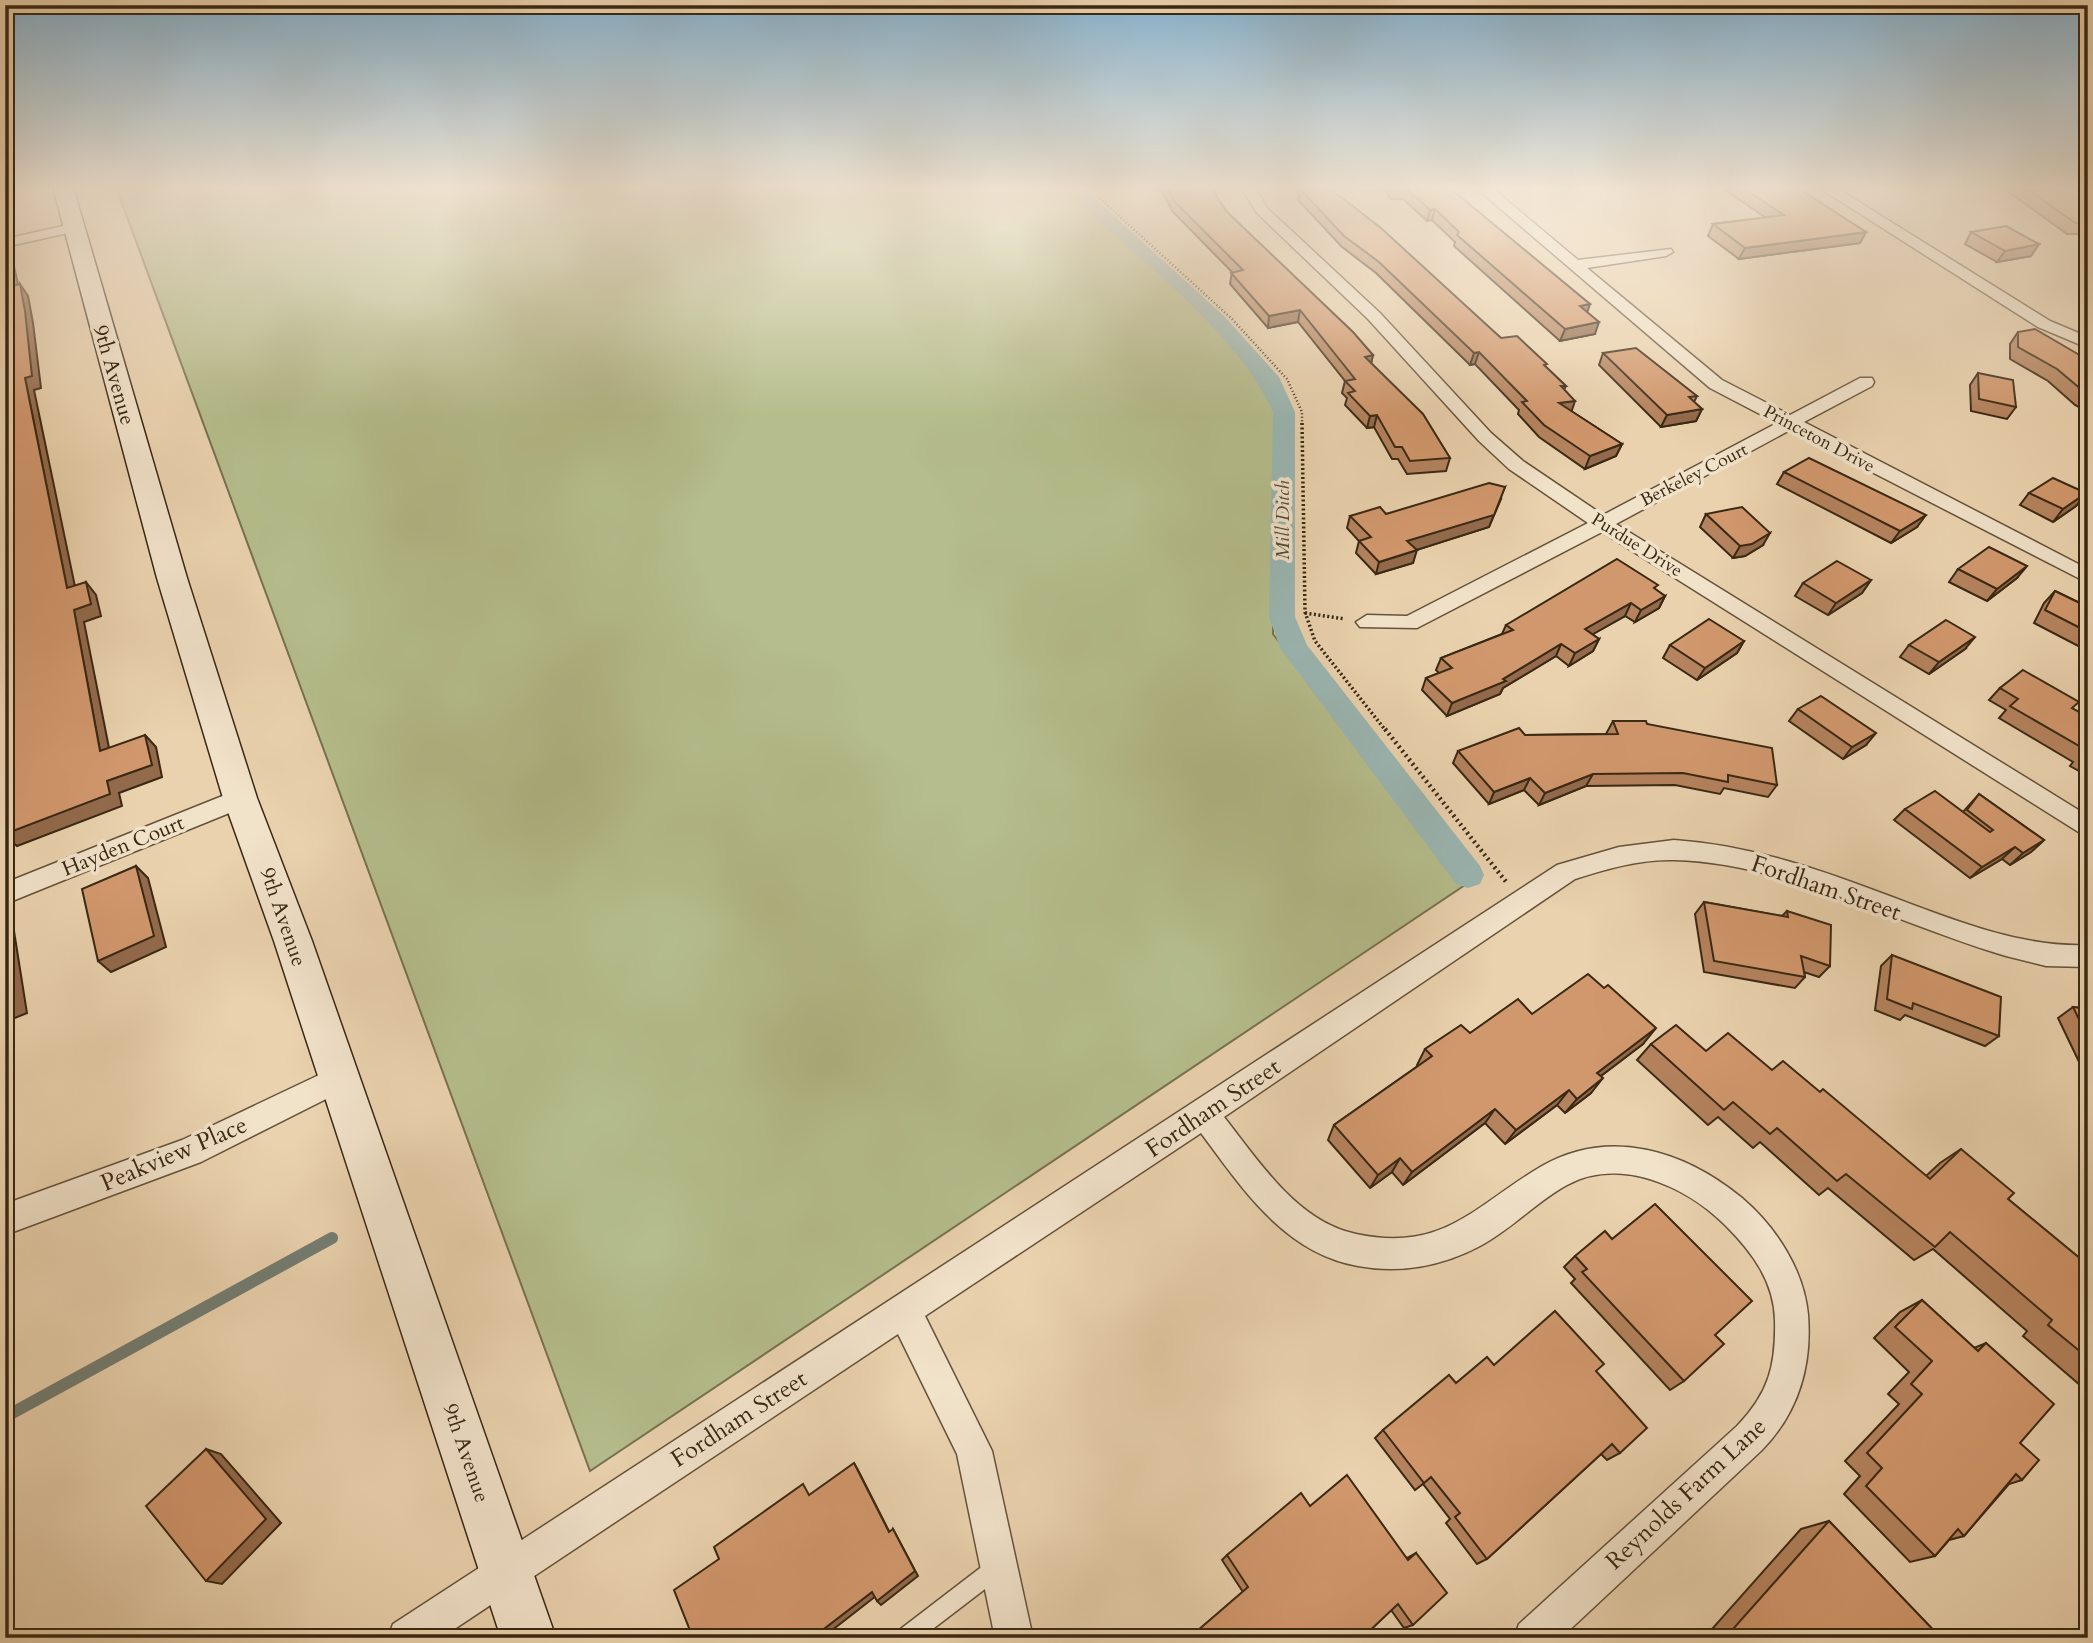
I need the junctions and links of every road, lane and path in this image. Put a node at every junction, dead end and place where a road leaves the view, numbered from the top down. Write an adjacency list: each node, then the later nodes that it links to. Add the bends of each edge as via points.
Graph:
1 (82, 264): 14 (main road, 9th Avenue)
2 (1171, 264): 12 (path, via 1232,319 1287,379 1302,412)
3 (1319, 264): 10 (street, Purdue Drive, via 1374,316 1485,437 1516,465)
4 (1582, 264): 6 (street)
5 (1948, 264): 7 (street, via 2044,324)
6 (1573, 265): 9 (street, Princeton Drive, via 1716,383)
7 (2088, 343)
8 (1867, 382): 9 (street, Berkeley Court)
9 (1791, 425): 10 (street, Berkeley Court); 11 (street, Princeton Drive)
10 (1601, 523): 13 (street, Berkeley Court, via 1410,623); 15 (street, Purdue Drive)
11 (2088, 578)
12 (1305, 612): 13 (path); 17 (path, via 1315,641)
13 (1367, 622)
14 (240, 798): 16 (street, Hayden Court); 19 (main road, 9th Avenue)
15 (2088, 828)
16 (5, 894)
17 (1521, 900): 18 (street, Fordham Street, via 1566,872 1616,855 1675,850 1759,864 1928,923 2023,950); 20 (street, Fordham Street)
18 (2088, 956)
19 (338, 1079): 21 (street, Peakview Place, via 179,1157); 24 (main road, 9th Avenue)
20 (1204, 1114): 22 (street, Fordham Street); 29 (street, Reynolds Farm Lane, via 1269,1196 1311,1232 1350,1249 1392,1255 1432,1250 1482,1227 1560,1170 1608,1159 1646,1163 1695,1183 1740,1217 1776,1262 1788,1290 1793,1353 1770,1416)
21 (5, 1220)
22 (905, 1312): 23 (street, via 974,1451); 24 (street, Fordham Street)
23 (998, 1566): 27 (lane); 28 (street)
24 (506, 1570): 25 (street, Fordham Street); 26 (main road, 9th Avenue)
25 (407, 1638)
26 (528, 1638)
27 (905, 1638)
28 (1014, 1638)
29 (1533, 1638)

